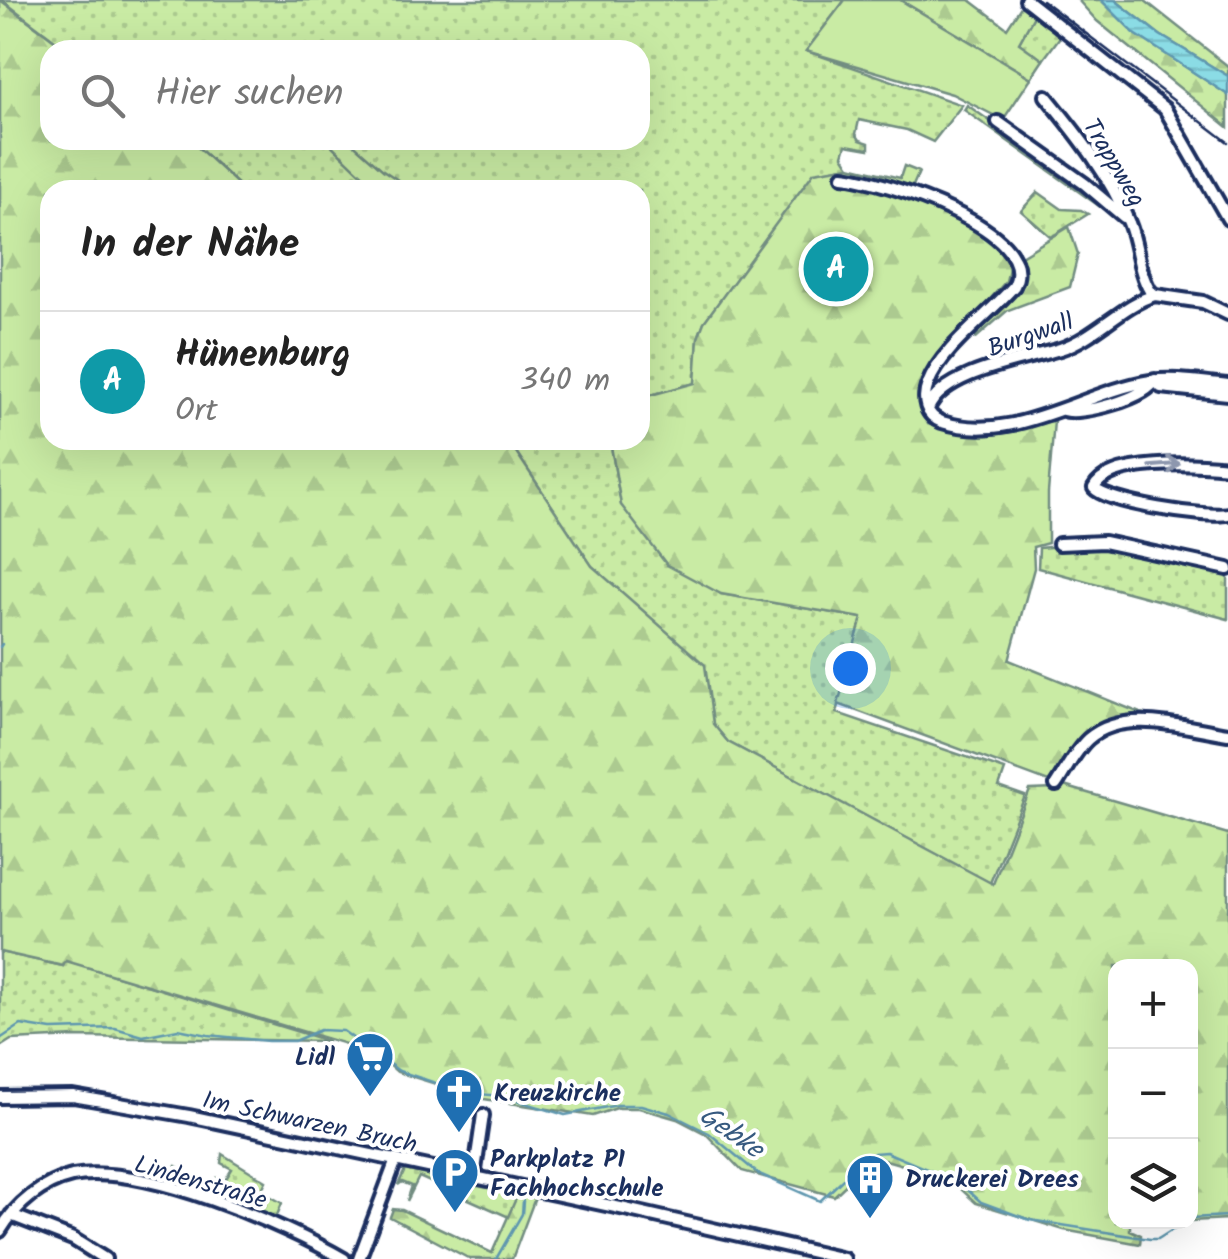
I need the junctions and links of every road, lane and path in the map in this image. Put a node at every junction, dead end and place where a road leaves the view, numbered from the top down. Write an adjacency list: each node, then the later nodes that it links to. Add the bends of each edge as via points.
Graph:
1 (1026, 0): 5 (street, via 1165,109)
2 (1046, 96): 6 (street, Trappweg, via 1100,167)
3 (998, 122): 6 (street)
4 (843, 176): 14 (street, via 930,199 998,241 1018,265 1014,286 941,363)
5 (1228, 218)
6 (1128, 221): 7 (street, Trappweg)
7 (1146, 284): 8 (street, Trappweg); 9 (street)
8 (1155, 295): 9 (street, Burgwall); 10 (street, via 1203,302)
9 (1138, 304): 14 (street, Burgwall, via 1074,344 969,376)
10 (1228, 314)
11 (1156, 385): 12 (street); 13 (street); 14 (street, via 1029,420 979,426 944,422 928,411)
12 (1228, 385)
13 (1228, 394)
14 (930, 396)
15 (1228, 467): 16 (street, one-way to 15, via 1207,516 1096,492 1099,481 1132,468)
16 (1228, 514)
17 (1059, 544): 18 (street, via 1104,542)
18 (1228, 569)
19 (1228, 734): 20 (street, via 1143,723 1113,726 1085,742)
20 (1056, 785)
21 (0, 1097): 23 (street, Im Schwarzen Bruch, via 107,1100)
22 (483, 1115): 24 (street)
23 (396, 1160): 24 (street, Im Schwarzen Bruch); 30 (street)
24 (474, 1177): 27 (street, Im Schwarzen Bruch)
25 (10, 1215): 26 (street, Lindenstraße); 28 (street); 29 (street, Lindenstraße, via 54,1182 116,1177 242,1210)
26 (0, 1231)
27 (813, 1256): 31 (street, Im Schwarzen Bruch)
28 (105, 1259)
29 (344, 1259)
30 (359, 1259)
31 (844, 1259)

